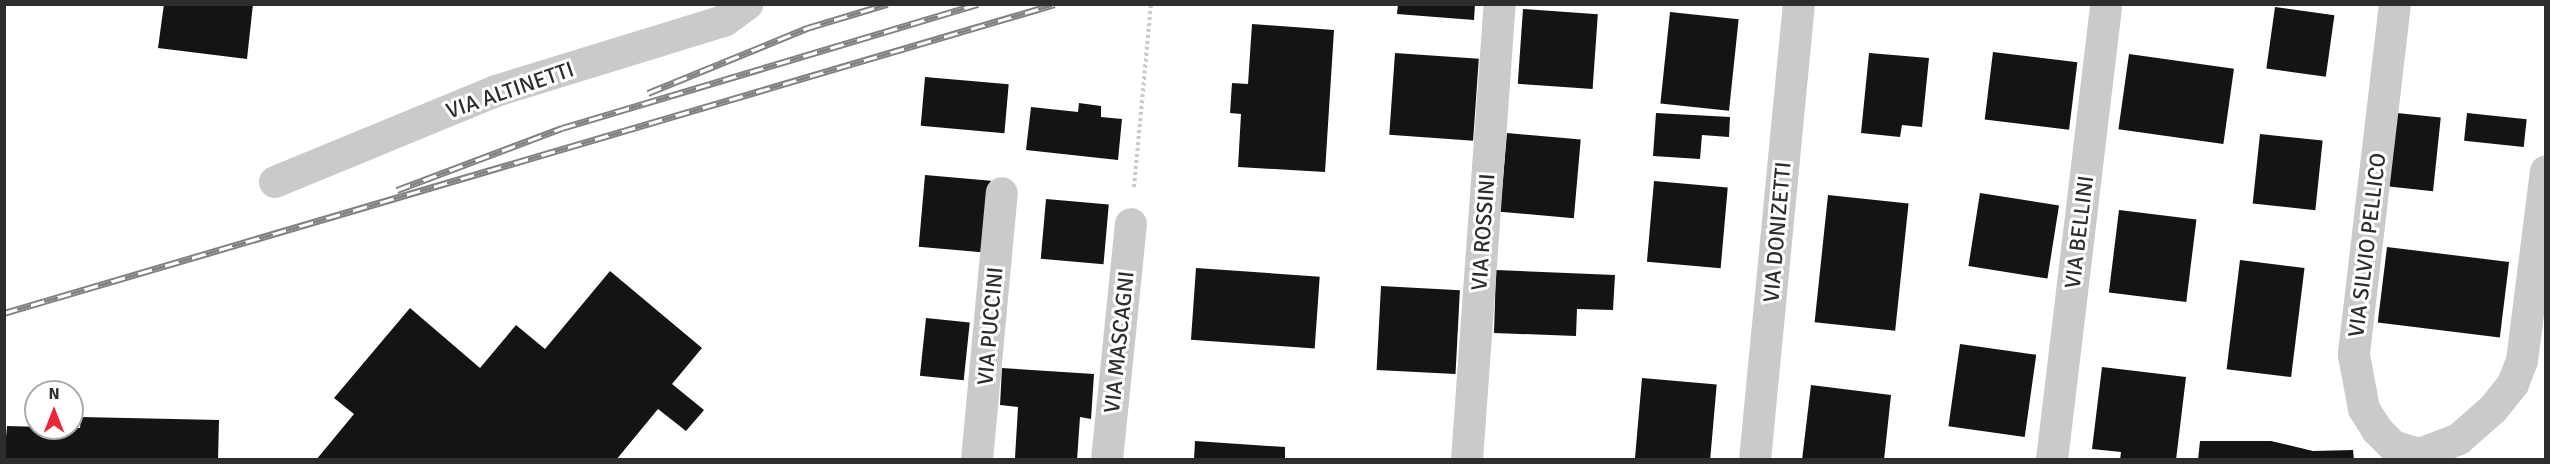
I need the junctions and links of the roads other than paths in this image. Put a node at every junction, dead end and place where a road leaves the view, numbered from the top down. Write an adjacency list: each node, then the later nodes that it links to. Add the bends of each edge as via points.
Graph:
1 (747, 4): 7 (street, VIA ALTINETTI, via 724,21 496,91)
2 (1500, 4): 13 (street, VIA ROSSINI)
3 (1799, 4): 14 (street, VIA DONIZETTI)
4 (2106, 4): 15 (street, VIA BELLINI)
5 (2395, 4): 10 (street, VIA SILVIO PELLICO, via 2354,355 2364,409 2377,430 2393,446)
6 (2546, 172): 10 (street, via 2522,361 2513,384 2493,409 2459,439)
7 (275, 182)
8 (1002, 193): 11 (street, VIA PUCCINI)
9 (1131, 224): 12 (street, VIA MASCAGNI)
10 (2420, 457)
11 (977, 459)
12 (1107, 459)
13 (1467, 459)
14 (1755, 459)
15 (2052, 459)

